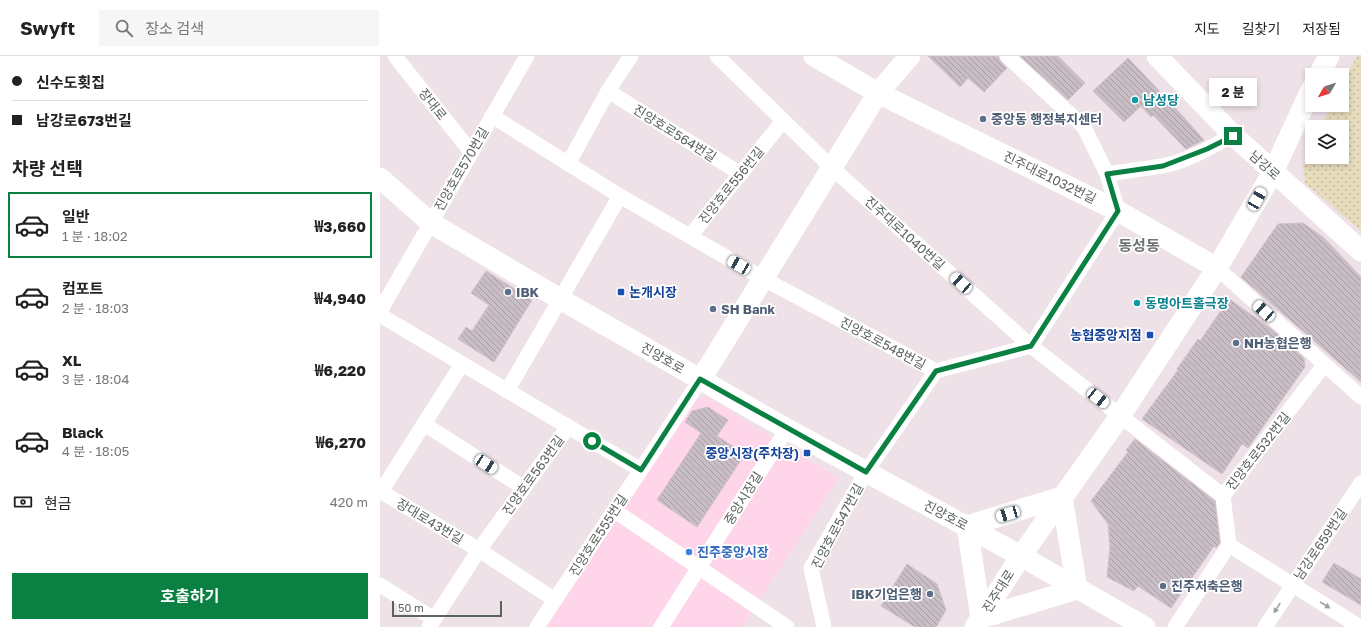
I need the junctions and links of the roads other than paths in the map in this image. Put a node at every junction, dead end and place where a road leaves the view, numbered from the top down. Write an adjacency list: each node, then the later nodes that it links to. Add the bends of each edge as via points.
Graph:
1 (395, 56): 17 (street, 장대로)
2 (527, 56): 14 (street, 진양호로570번길)
3 (631, 56): 11 (street)
4 (717, 56): 15 (street)
5 (814, 56): 12 (street, 진주대로1032번길)
6 (910, 56): 12 (street)
7 (1007, 56): 22 (street, via 1084,127)
8 (1157, 56): 16 (street, 남강로)
9 (1329, 56): 10 (street)
10 (1323, 68)
11 (608, 91): 18 (street); 21 (street, 진양호로564번길)
12 (878, 93): 19 (street); 25 (street, 진주대로1032번길)
13 (1305, 103): 20 (street, 진주대로)
14 (492, 116): 17 (street, 진양호로570번길); 18 (street, 진양호로570번길)
15 (783, 121): 19 (street); 21 (street, 진양호로556번길)
16 (1233, 136): 20 (street, 남강로); 22 (street, via 1163,166)
17 (471, 152): 26 (street, 진양호로570번길)
18 (568, 164): 24 (street)
19 (832, 168): 30 (street); 34 (street, 진주대로1040번길)
20 (1273, 172): 28 (street, 남강로); 29 (street, 진주대로)
21 (741, 174): 27 (street, 진양호로556번길)
22 (1107, 174): 25 (street)
23 (380, 178): 26 (street, 진양호로)
24 (620, 196): 27 (street); 31 (street)
25 (1118, 211): 29 (street, 진주대로1032번길); 34 (street)
26 (431, 223): 31 (street, 진양호로); 32 (street, 진양호로570번길)
27 (690, 236): 30 (street, 진양호로556번길)
28 (1361, 251)
29 (1217, 268): 36 (street); 41 (street, 진주대로)
30 (764, 279): 37 (street, 진양호로548번길); 38 (street)
31 (560, 299): 38 (street, 진양호로); 39 (street)
32 (380, 311)
33 (380, 315): 35 (street, 진양호로563번길)
34 (1031, 346): 37 (street); 41 (street, 진주대로1040번길)
35 (462, 364): 39 (street, 진양호로563번길); 42 (street, 장대로43번길)
36 (1324, 365): 40 (street); 50 (street, 진양호로532번길)
37 (936, 371): 46 (street, 진양호로548번길)
38 (700, 379): 44 (street, 진양호로); 45 (street, 진양호로555번길)
39 (507, 391): 43 (street, 진양호로563번길)
40 (1361, 397)
41 (1120, 416): 50 (street, 진주대로1040번길); 51 (street, 진주대로)
42 (424, 424): 48 (street); 49 (street, 장대로43번길)
43 (568, 427): 45 (street); 48 (street, 진양호로563번길)
44 (786, 429): 46 (street, 진양호로); 57 (street, 중앙시장길)
45 (641, 470): 52 (street, 진양호로555번길)
46 (866, 472): 53 (street, 진양호로); 67 (street, 진양호로547번길, via 811,568)
47 (1361, 483): 58 (street, 남강로659번길)
48 (524, 488): 55 (street, 진양호로563번길)
49 (380, 492): 55 (street, 장대로43번길)
50 (1223, 496): 54 (street, 진양호로532번길)
51 (1062, 497): 53 (street); 56 (street, 진주대로); 60 (street)
52 (615, 511): 57 (street); 61 (street, 진양호로555번길)
53 (967, 526): 56 (street, 진양호로); 62 (street)
54 (1229, 546): 58 (street); 69 (street)
55 (479, 550): 61 (street, 장대로43번길); 63 (street, 장대로43번길)
56 (1021, 556): 60 (street, 진양호로); 62 (street, 진주대로)
57 (698, 567): 65 (street, 중앙시장길); 66 (street)
58 (1292, 584): 70 (street, 남강로659번길, one-way to 70); 71 (street, 남강로659번길, one-way to 71)
59 (380, 585): 63 (street, 장대로43번길)
60 (1077, 589): 62 (street); 68 (street, 진양호로)
61 (556, 600): 64 (street, 진양호로555번길)
62 (978, 622)
63 (432, 623)
64 (540, 626)
65 (661, 627)
66 (787, 627)
67 (824, 627)
68 (1144, 627)
69 (1175, 627)
70 (1265, 627)
71 (1360, 627)

